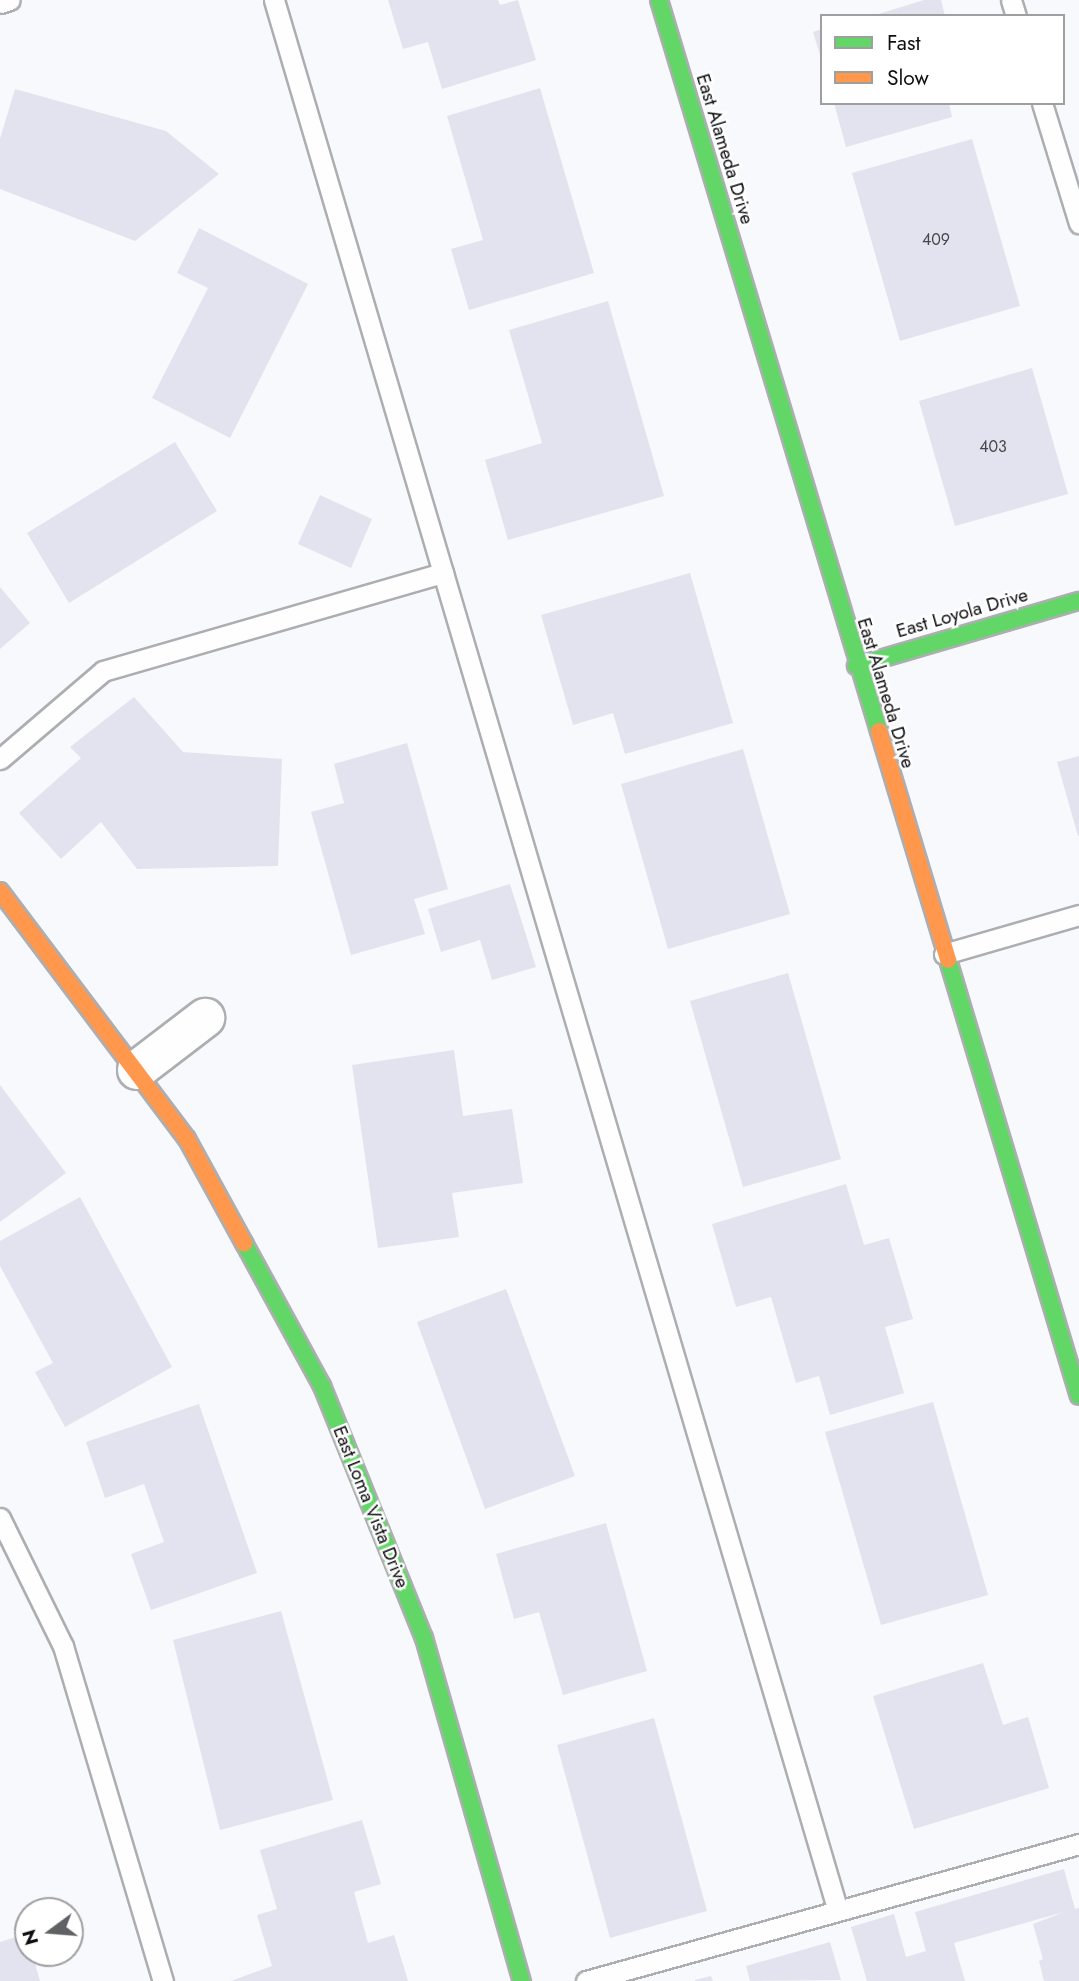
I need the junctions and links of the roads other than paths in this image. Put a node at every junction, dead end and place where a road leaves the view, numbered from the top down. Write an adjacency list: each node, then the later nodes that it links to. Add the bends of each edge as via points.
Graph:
1 (10, 0): 4 (lane)
2 (274, 0): 7 (lane)
3 (659, 0): 9 (street, East Alameda Drive)
4 (0, 3)
5 (1043, 105): 6 (lane)
6 (1079, 223)
7 (443, 573): 10 (lane, via 103,671); 19 (lane)
8 (1079, 601): 9 (street, East Loyola Drive)
9 (856, 666): 13 (street, East Alameda Drive)
10 (0, 760)
11 (0, 891): 15 (street, East Loma Vista Drive)
12 (1079, 915): 13 (lane)
13 (943, 954): 16 (street, East Alameda Drive)
14 (205, 1018): 15 (street)
15 (137, 1070): 21 (street, East Loma Vista Drive, via 187,1139 323,1386 424,1638)
16 (1079, 1396)
17 (0, 1518): 20 (lane, via 62,1646)
18 (1079, 1844): 19 (lane)
19 (838, 1911): 22 (lane)
20 (163, 1981)
21 (522, 1981)
22 (586, 1981)

